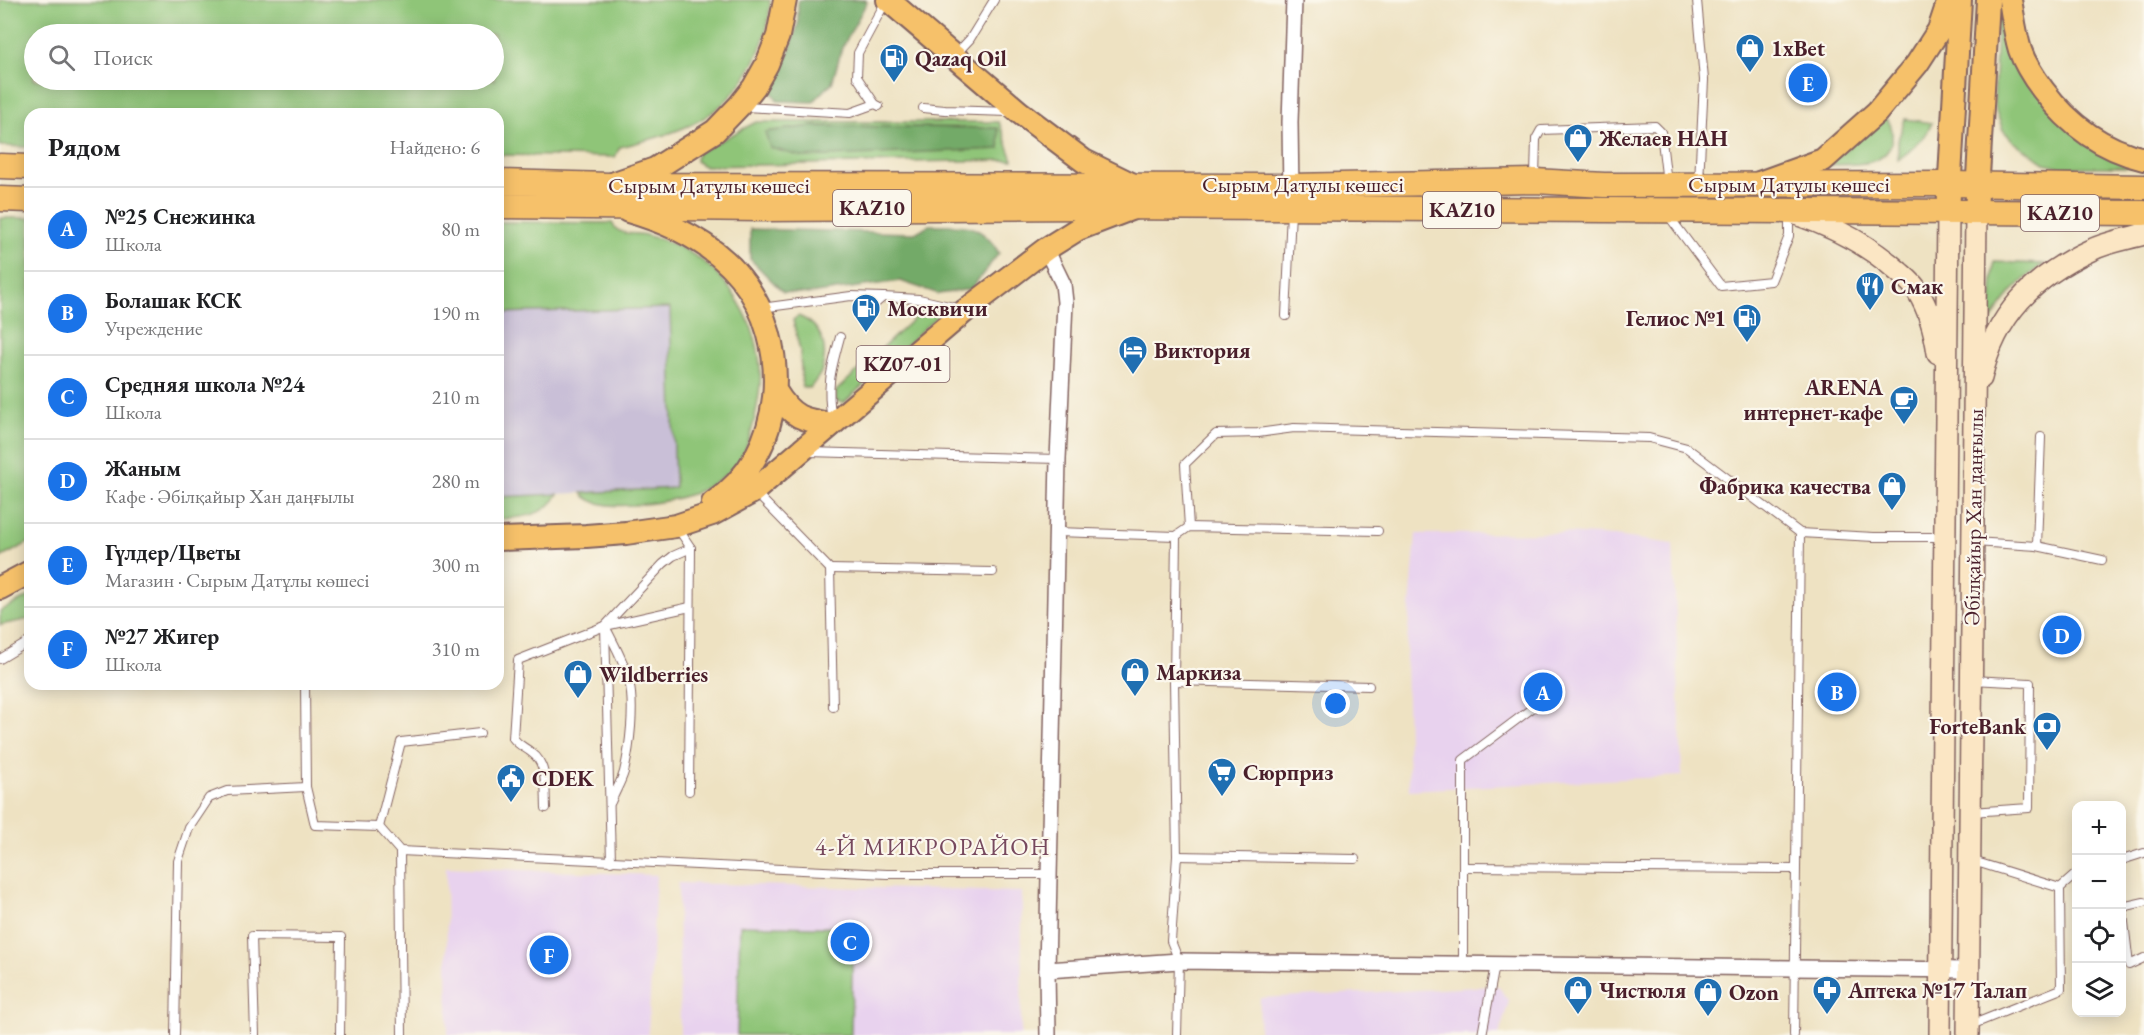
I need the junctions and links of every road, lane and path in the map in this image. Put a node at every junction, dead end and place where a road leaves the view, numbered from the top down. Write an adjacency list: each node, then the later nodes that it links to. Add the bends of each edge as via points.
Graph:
1 (785, 0): 11 (main road, via 778,36 767,64)
2 (887, 0): 10 (main road); 11 (lane, via 858,53 856,77 877,105 850,113)
3 (994, 0): 10 (lane)
4 (1294, 0): 27 (street)
5 (1697, 0): 20 (lane, via 1704,80)
6 (1949, 0): 21 (main road, via 1940,30 1877,112 1823,160)
7 (1960, 0): 22 (main road, Әбілқайыр Хан даңғылы)
8 (1988, 0): 23 (main road, Әбілқайыр Хан даңғылы)
9 (2010, 0): 14 (main road, via 2030,72 2057,108 2090,137)
10 (953, 58): 13 (main road)
11 (739, 106): 25 (main road, via 715,131)
12 (923, 108): 13 (lane)
13 (1019, 112): 26 (main road)
14 (2144, 159)
15 (0, 166): 16 (highway)
16 (24, 167)
17 (1535, 181): 19 (highway, Сырым Датұлы көшесі / KAZ10); 19 (lane, via 1536,139 1541,130 1655,126 1661,132); 27 (highway, Сырым Датұлы көшесі / KAZ10)
18 (504, 183): 25 (highway, Сырым Датұлы көшесі / KAZ10)
19 (1667, 184): 20 (highway, Сырым Датұлы көшесі / KAZ10)
20 (1699, 184): 21 (highway, Сырым Датұлы көшесі / KAZ10)
21 (1758, 184): 22 (highway, Сырым Датұлы көшесі / KAZ10)
22 (1950, 184): 23 (highway, Сырым Датұлы көшесі / KAZ10); 33 (main road, Әбілқайыр Хан даңғылы)
23 (1977, 185): 24 (highway, Сырым Датұлы көшесі / KAZ10); 34 (main road, Әбілқайыр Хан даңғылы)
24 (2144, 187)
25 (610, 196): 26 (highway, Сырым Датұлы көшесі / KAZ10, via 762,208); 30 (highway, Сырым Датұлы көшесі / KAZ10); 39 (main road, KZ07-01, via 688,234 729,265)
26 (1134, 196): 27 (highway, Сырым Датұлы көшесі / KAZ10); 37 (main road, KZ07-01)
27 (1291, 197): 31 (highway, Сырым Датұлы көшесі / KAZ10); 41 (lane)
28 (0, 199): 29 (highway)
29 (24, 200)
30 (504, 205)
31 (1665, 211): 32 (highway, Сырым Датұлы көшесі / KAZ10); 32 (lane, via 1720,286 1771,281 1790,236)
32 (1789, 212): 33 (highway, Сырым Датұлы көшесі / KAZ10); 45 (main road, via 1831,227 1866,246 1917,290 1936,337)
33 (1948, 212): 34 (highway, Сырым Датұлы көшесі / KAZ10); 45 (main road, Әбілқайыр Хан даңғылы)
34 (1976, 212): 35 (highway, Сырым Датұлы көшесі / KAZ10); 46 (main road, Әбілқайыр Хан даңғылы)
35 (2144, 213)
36 (2144, 234): 46 (main road, via 2092,249 2057,268 2011,308 1996,331 1984,364)
37 (1046, 249): 40 (main road, KZ07-01); 50 (street, via 1063,284 1065,302)
38 (883, 297): 39 (lane, via 850,296); 40 (lane, via 919,299); 42 (lane)
39 (759, 308): 44 (main road, KZ07-01, via 775,362)
40 (966, 310): 47 (main road, KZ07-01)
41 (1286, 316)
42 (859, 318)
43 (840, 337): 47 (lane, via 830,372)
44 (776, 392): 47 (main road, via 797,417); 52 (main road, KZ07-01, via 769,426 756,456 739,479 716,501)
45 (1946, 410): 58 (main road, Әбілқайыр Хан даңғылы)
46 (1974, 410): 60 (main road, Әбілқайыр Хан даңғылы)
47 (832, 424): 49 (main road, KZ07-01)
48 (2041, 437): 61 (lane)
49 (801, 451): 50 (lane); 51 (main road, KZ07-01)
50 (1058, 459): 55 (street)
51 (754, 491): 52 (main road, KZ07-01, via 712,514); 64 (lane)
52 (676, 526): 59 (main road, KZ07-01, via 586,536); 62 (lane)
53 (1189, 527): 54 (lane); 56 (lane, via 1185,464 1216,434 1294,428 1649,438 1687,448); 57 (lane)
54 (1377, 531)
55 (1057, 532): 57 (lane); 94 (street)
56 (1800, 533): 58 (lane); 93 (lane)
57 (1176, 536): 73 (lane)
58 (1945, 537): 106 (main road, Әбілқайыр Хан даңғылы)
59 (504, 539)
60 (1972, 542): 61 (lane); 72 (main road, Әбілқайыр Хан даңғылы)
61 (2037, 546): 63 (lane)
62 (691, 548): 68 (lane); 69 (lane, via 663,564)
63 (2102, 560)
64 (830, 568): 65 (lane); 77 (lane)
65 (993, 572)
66 (24, 575): 67 (main road)
67 (0, 588)
68 (690, 607): 69 (lane); 80 (lane)
69 (605, 626): 81 (lane); 81 (lane, via 623,663 631,694 624,774); 82 (lane, via 518,660 513,738 535,754 542,766)
70 (24, 645): 71 (lane)
71 (0, 659)
72 (1971, 680): 83 (main road, Әбілқайыр Хан даңғылы); 83 (lane, via 2030,683 2029,808)
73 (1174, 681): 74 (lane); 87 (lane)
74 (1369, 686)
75 (305, 690): 79 (lane)
76 (1551, 694): 92 (lane, via 1463,760)
77 (832, 707)
78 (480, 733): 84 (lane, via 401,742)
79 (306, 787): 84 (lane, via 315,825); 109 (lane, via 227,790 209,798 189,828 178,861)
80 (689, 791)
81 (610, 804): 91 (lane)
82 (546, 808)
83 (1970, 812): 89 (main road, Әбілқайыр Хан даңғылы)
84 (379, 827): 85 (lane)
85 (400, 851): 91 (lane); 112 (lane)
86 (2144, 853): 88 (lane)
87 (1177, 856): 90 (lane); 101 (lane, via 1172,941)
88 (2126, 858)
89 (1969, 859): 96 (lane); 107 (main road, Әбілқайыр Хан даңғылы)
90 (1355, 860)
91 (611, 862): 94 (lane, via 887,874)
92 (1463, 867): 93 (lane); 102 (lane)
93 (1795, 869): 104 (lane)
94 (1050, 874): 105 (street)
95 (2072, 878): 96 (lane)
96 (2060, 888): 108 (lane, via 2061,989)
97 (2144, 902): 98 (lane)
98 (2126, 905)
99 (2122, 909): 100 (lane, via 2129,965)
100 (2144, 958)
101 (1179, 961): 102 (street); 105 (street); 114 (lane)
102 (1463, 965): 103 (street)
103 (1495, 965): 104 (street); 115 (lane)
104 (1794, 969): 106 (street); 116 (lane)
105 (1047, 970): 113 (street)
106 (1941, 970): 107 (street); 117 (main road, Әбілқайыр Хан даңғылы)
107 (1968, 970): 108 (main road, Әбілқайыр Хан даңғылы)
108 (1968, 1031)
109 (175, 1035)
110 (255, 1035): 111 (lane, via 252,936 341,937)
111 (339, 1035)
112 (402, 1035)
113 (1048, 1035)
114 (1177, 1035)
115 (1482, 1035)
116 (1794, 1035)
117 (1940, 1035)

